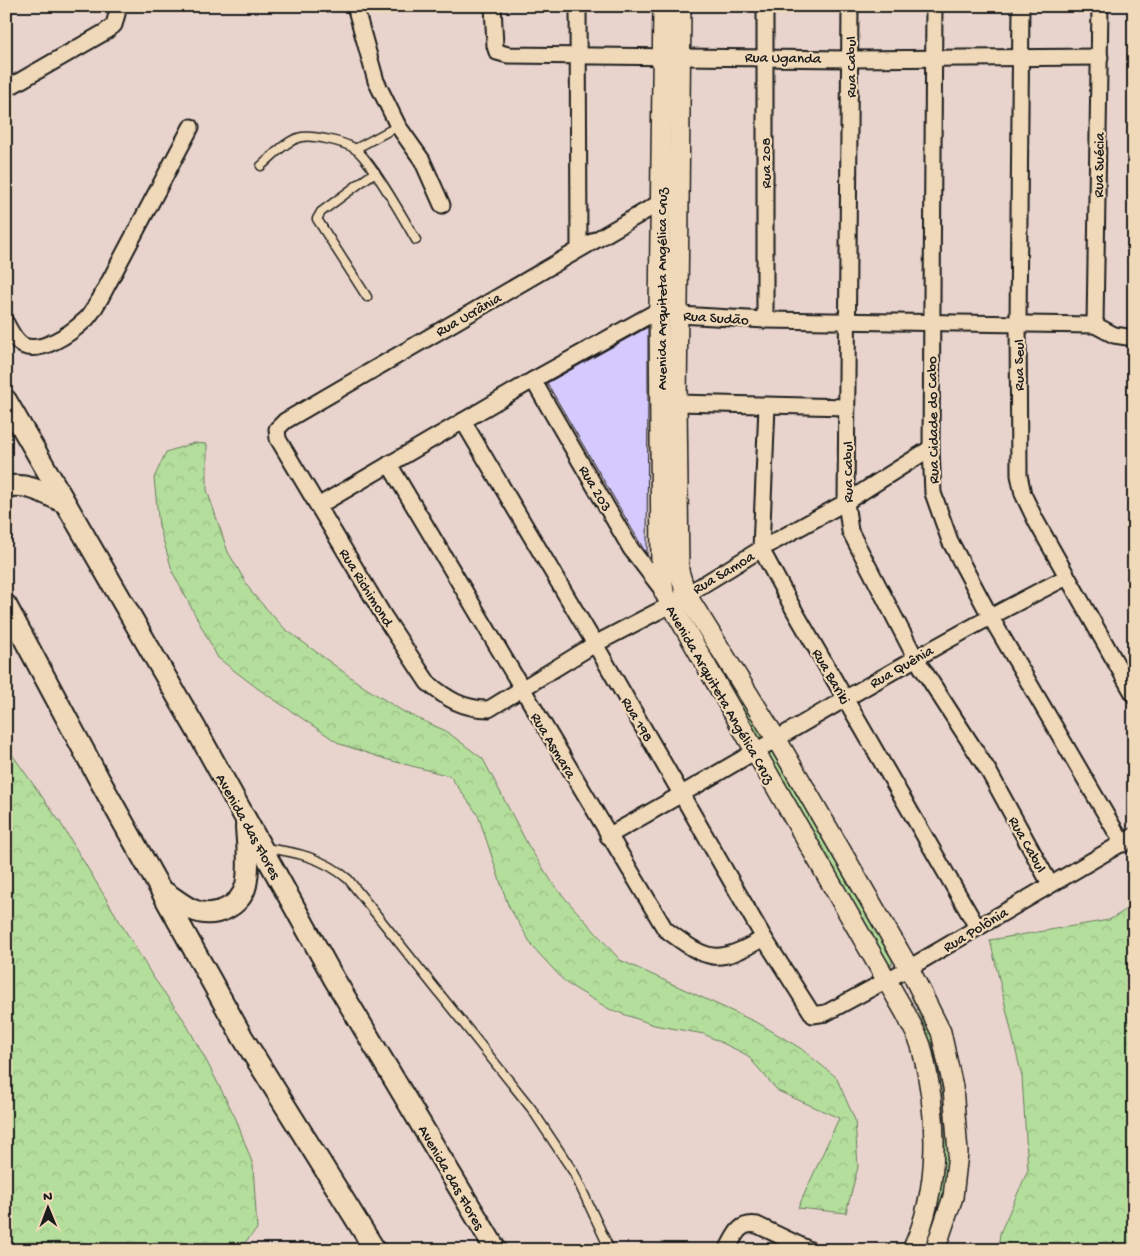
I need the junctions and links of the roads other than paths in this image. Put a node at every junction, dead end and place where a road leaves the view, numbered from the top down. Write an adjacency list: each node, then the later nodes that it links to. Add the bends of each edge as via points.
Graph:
1 (355, 6): 20 (street, via 376,81)
2 (494, 6): 13 (street, Rua Uganda, via 497,52 508,55)
3 (578, 6): 13 (street)
4 (663, 6): 12 (street, Avenida Arquiteta Angélica Cruz)
5 (681, 6): 12 (street)
6 (765, 6): 14 (street, Rua 208)
7 (850, 6): 17 (street, Rua Cabul)
8 (934, 6): 18 (street, Rua Cidade do Cabo)
9 (1021, 6): 16 (street, Rua Seul)
10 (1100, 6): 15 (street, Rua Suécia)
11 (117, 8): 19 (street, via 114,25 105,32)
12 (676, 50): 13 (street, Rua Uganda); 14 (street, Rua Uganda); 25 (street, Avenida Arquiteta Angélica Cruz); 31 (street, Avenida Arquiteta Angélica Cruz)
13 (578, 55): 28 (street)
14 (765, 56): 17 (street, Rua Uganda); 32 (street, Rua 208)
15 (1100, 57): 16 (street, Rua Uganda); 37 (street, Rua Suécia)
16 (1022, 58): 18 (street, Rua Uganda); 35 (street, Rua Seul)
17 (850, 59): 18 (street, Rua Uganda); 33 (street, Rua Cabul)
18 (934, 59): 36 (street, Rua Cidade do Cabo)
19 (6, 89)
20 (398, 126): 22 (lane); 26 (street, via 422,160)
21 (191, 128): 34 (street, via 86,320 43,346 31,347 14,338)
22 (355, 149): 23 (lane, via 318,137 301,138 285,146); 24 (lane)
23 (262, 166)
24 (375, 172): 27 (lane); 29 (lane, via 320,212 317,219)
25 (661, 202): 28 (street, Rua Ucrânia); 30 (street, Avenida Arquiteta Angélica Cruz)
26 (442, 205)
27 (416, 240)
28 (579, 248): 45 (street, Rua Ucrânia)
29 (367, 297)
30 (659, 310): 31 (street, Rua Sudão); 39 (street); 55 (street, Avenida Arquiteta Angélica Cruz, via 661,568)
31 (680, 315): 32 (street, Rua Sudão); 41 (street, Avenida Arquiteta Angélica Cruz)
32 (765, 320): 33 (street, Rua Sudão)
33 (848, 321): 36 (street, Rua Sudão); 43 (street, Rua Cabul)
34 (6, 323)
35 (1018, 323): 36 (street, Rua Sudão); 37 (street, Rua Sudão); 53 (street, Rua Seul, via 1019,475 1023,494)
36 (932, 324): 46 (street, Rua Cidade do Cabo)
37 (1095, 324): 38 (street, Rua Sudão, via 1114,335)
38 (1134, 338)
39 (533, 380): 44 (street); 55 (street, Rua 203, via 632,549)
40 (6, 400): 50 (main road, Avenida das Flores)
41 (677, 403): 42 (street); 54 (street, Avenida Arquiteta Angélica Cruz, via 678,556)
42 (767, 406): 43 (street); 52 (street)
43 (847, 407): 49 (street, Rua Cabul)
44 (463, 421): 47 (street); 58 (street, Rua 198)
45 (277, 428): 51 (street, Rua Richimond, via 278,439)
46 (930, 448): 49 (street, Rua Samoa); 57 (street, Rua Cidade do Cabo, via 933,493 940,518)
47 (389, 464): 51 (street); 60 (street, Rua Asmara)
48 (6, 487): 50 (main road, via 17,484)
49 (846, 502): 52 (street, Rua Samoa); 59 (street, Rua Cabul, via 850,531 861,556)
50 (65, 503): 67 (main road, Avenida das Flores)
51 (318, 506): 63 (street, Rua Richimond, via 428,683 445,698 460,705)
52 (761, 549): 54 (street, Rua Samoa); 62 (street, Rua Bariki)
53 (1067, 577): 57 (street, Rua Quênia); 61 (street, Rua Seul)
54 (686, 594): 55 (street, Rua Samoa); 64 (street, Avenida Arquiteta Angélica Cruz)
55 (667, 599): 58 (street, Rua Samoa); 65 (street, Avenida Arquiteta Angélica Cruz)
56 (6, 606): 72 (main road)
57 (990, 616): 59 (street, Rua Quênia); 69 (street, Rua Cidade do Cabo)
58 (595, 644): 60 (street, Rua Samoa); 66 (street, Rua 198)
59 (915, 657): 62 (street, Rua Quênia); 71 (street, Rua Cabul, via 989,772)
60 (522, 691): 63 (street, Rua Samoa); 68 (street, Rua Asmara)
61 (1134, 696)
62 (845, 699): 64 (street, Rua Quênia); 73 (street, Rua Bariki)
63 (489, 709)
64 (777, 740): 65 (street, Rua Quênia); 75 (street, Avenida Arquiteta Angélica Cruz)
65 (754, 752): 66 (street, Rua Quênia); 76 (street, Avenida Arquiteta Angélica Cruz)
66 (682, 795): 68 (street, Rua Quênia); 74 (street, Rua 198)
67 (245, 818): 70 (main road, Avenida das Flores); 72 (main road, via 246,886 237,903 226,910 193,910)
68 (608, 836): 74 (street, Rua Asmara, via 665,929 686,945 707,955 725,957)
69 (1128, 840): 71 (street, Rua Polônia)
70 (261, 847): 79 (main road, Avenida das Flores, via 343,994); 80 (lane, via 308,855 335,868 348,880 531,1108 574,1173)
71 (1050, 884): 73 (street, Rua Polônia)
72 (160, 888): 78 (main road, via 243,1038)
73 (977, 927): 75 (street, Rua Polônia)
74 (764, 938): 77 (street, Rua 198)
75 (909, 968): 76 (street, Rua Polônia); 84 (street, Avenida Arquiteta Angélica Cruz, via 941,1032 953,1087 958,1153 952,1197)
76 (886, 980): 77 (street, Rua Polônia, via 826,1013); 83 (street, Avenida Arquiteta Angélica Cruz, via 922,1048 932,1120 934,1156 930,1195)
77 (813, 1015)
78 (375, 1250)
79 (496, 1250)
80 (610, 1250)
81 (727, 1250): 82 (street, via 741,1226 747,1223)
82 (810, 1250)
83 (912, 1250)
84 (935, 1250)

